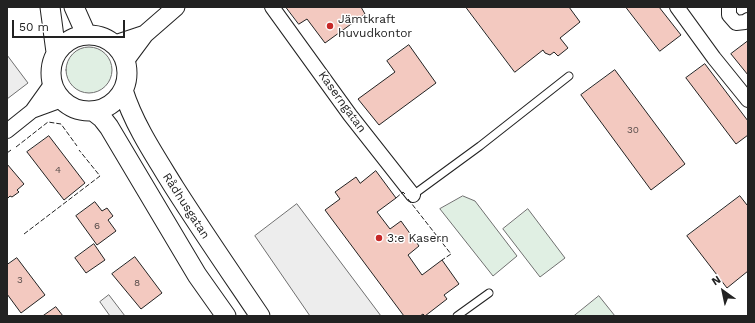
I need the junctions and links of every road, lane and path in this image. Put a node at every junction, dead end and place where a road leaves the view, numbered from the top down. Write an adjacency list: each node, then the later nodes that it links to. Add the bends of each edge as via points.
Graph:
1 (50, 7): 11 (main road)
2 (74, 7): 8 (main road)
3 (176, 7): 9 (street)
4 (272, 7): 21 (street, Kaserngatan, via 350,115 380,146)
5 (677, 7): 17 (street)
6 (729, 11): 7 (street, via 736,23)
7 (748, 20)
8 (86, 34): 10 (main road, via 102,37); 11 (main road, via 69,40)
9 (145, 34): 10 (street); 12 (street)
10 (115, 44): 12 (main road)
11 (56, 52): 14 (main road, via 51,67)
12 (126, 61): 15 (main road, via 127,76)
13 (569, 76): 21 (lane)
14 (52, 83): 16 (main road); 18 (street)
15 (123, 90): 19 (main road, via 116,100 105,108); 24 (main road, Rådhusgatan, via 158,163)
16 (62, 100): 18 (street); 19 (main road, via 71,107)
17 (748, 100)
18 (32, 110): 20 (street)
19 (93, 111): 23 (main road, Rådhusgatan, via 109,127 197,275)
20 (7, 131)
21 (413, 195)
22 (489, 293): 25 (lane)
23 (226, 316)
24 (260, 316)
25 (457, 316)

